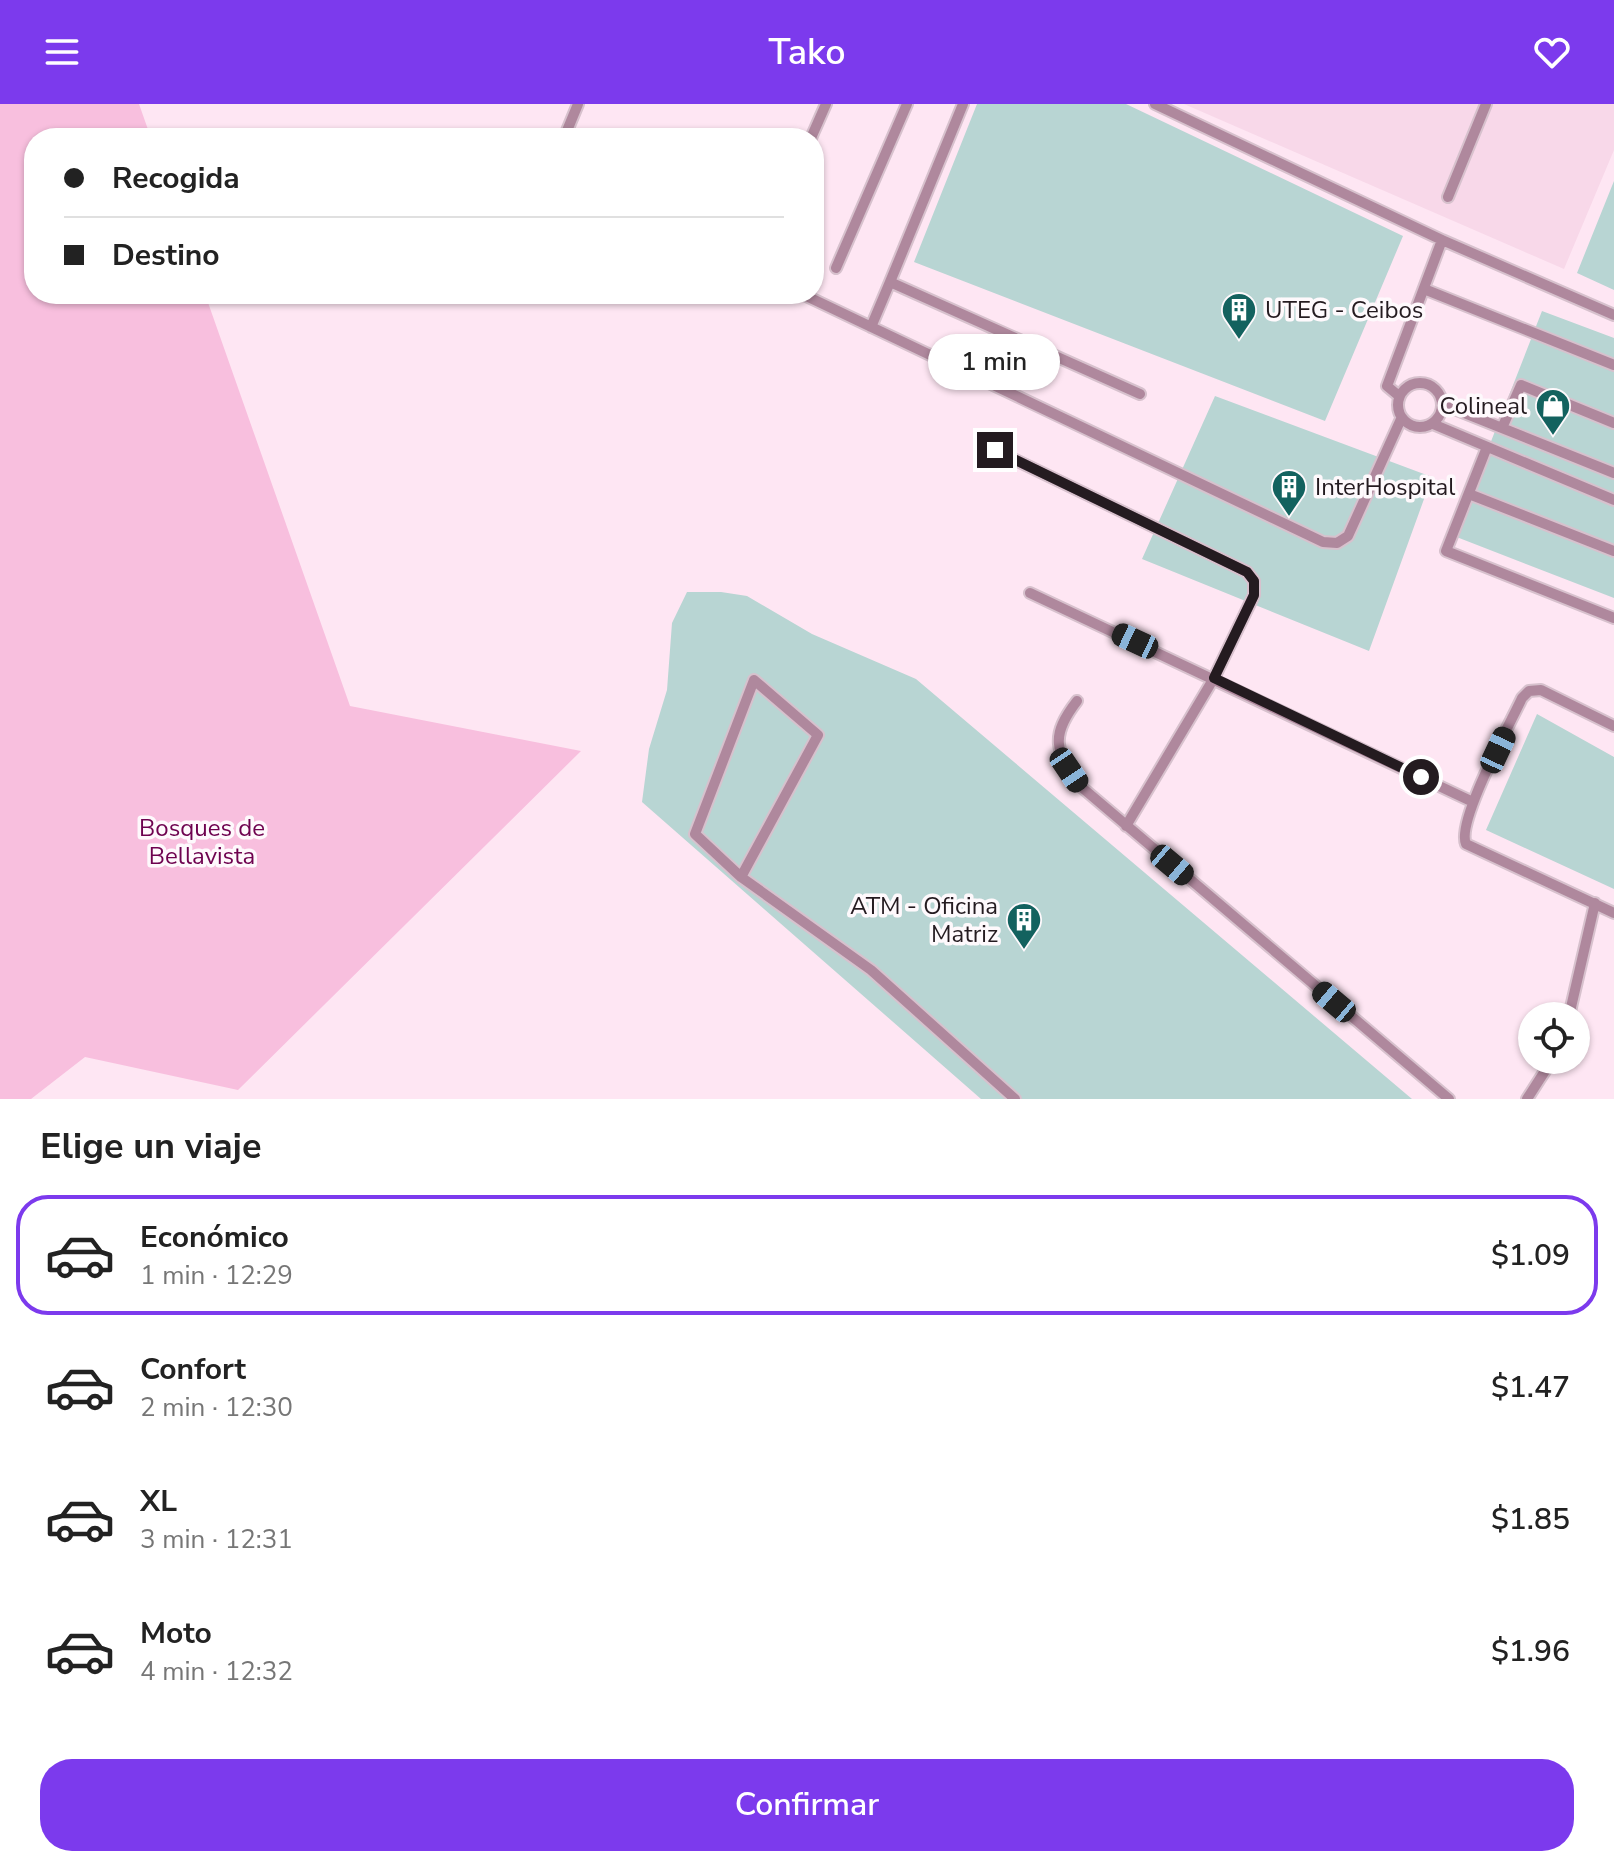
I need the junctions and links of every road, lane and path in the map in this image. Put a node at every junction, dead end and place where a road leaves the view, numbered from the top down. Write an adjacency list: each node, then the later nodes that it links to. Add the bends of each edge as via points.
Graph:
1 (578, 104): 7 (lane)
2 (826, 104): 8 (lane)
3 (907, 104): 11 (lane)
4 (963, 104): 12 (lane)
5 (1155, 104): 10 (lane)
6 (1486, 104): 9 (lane)
7 (568, 128)
8 (815, 128)
9 (1448, 197)
10 (1442, 240): 13 (lane); 15 (lane)
11 (836, 268)
12 (890, 282): 16 (lane); 18 (lane)
13 (1424, 289): 17 (lane); 19 (lane, via 1387,386)
14 (823, 304): 16 (lane)
15 (1614, 315)
16 (871, 327): 21 (lane, via 1323,542 1337,543 1348,536)
17 (1614, 365)
18 (1140, 394)
19 (1399, 396): 20 (lane, via 1407,387 1429,385); 21 (lane)
20 (1442, 404): 23 (lane); 24 (lane)
21 (1401, 419): 23 (lane, via 1421,428)
22 (1614, 423): 24 (lane, via 1521,385)
23 (1433, 424): 25 (lane)
24 (1502, 428): 27 (lane)
25 (1487, 447): 28 (lane); 29 (lane)
26 (995, 450): 33 (lane, via 1247,572 1254,581 1254,595)
27 (1614, 473)
28 (1469, 494): 30 (lane); 32 (lane, via 1446,551)
29 (1614, 500)
30 (1614, 551)
31 (1030, 593): 33 (lane)
32 (1614, 618)
33 (1214, 678): 36 (lane); 37 (lane)
34 (1077, 701): 37 (lane, via 1061,722 1059,755 1079,785)
35 (1614, 726): 36 (lane, via 1541,690 1529,691)
36 (1473, 802): 39 (lane, via 1463,835 1466,844)
37 (1126, 826): 44 (lane)
38 (741, 877): 38 (lane, via 695,834 754,680 818,735); 43 (lane, via 871,970)
39 (1595, 903): 40 (lane); 41 (lane)
40 (1614, 913)
41 (1572, 1002)
42 (1543, 1074): 45 (lane)
43 (1015, 1099)
44 (1449, 1099)
45 (1527, 1099)

